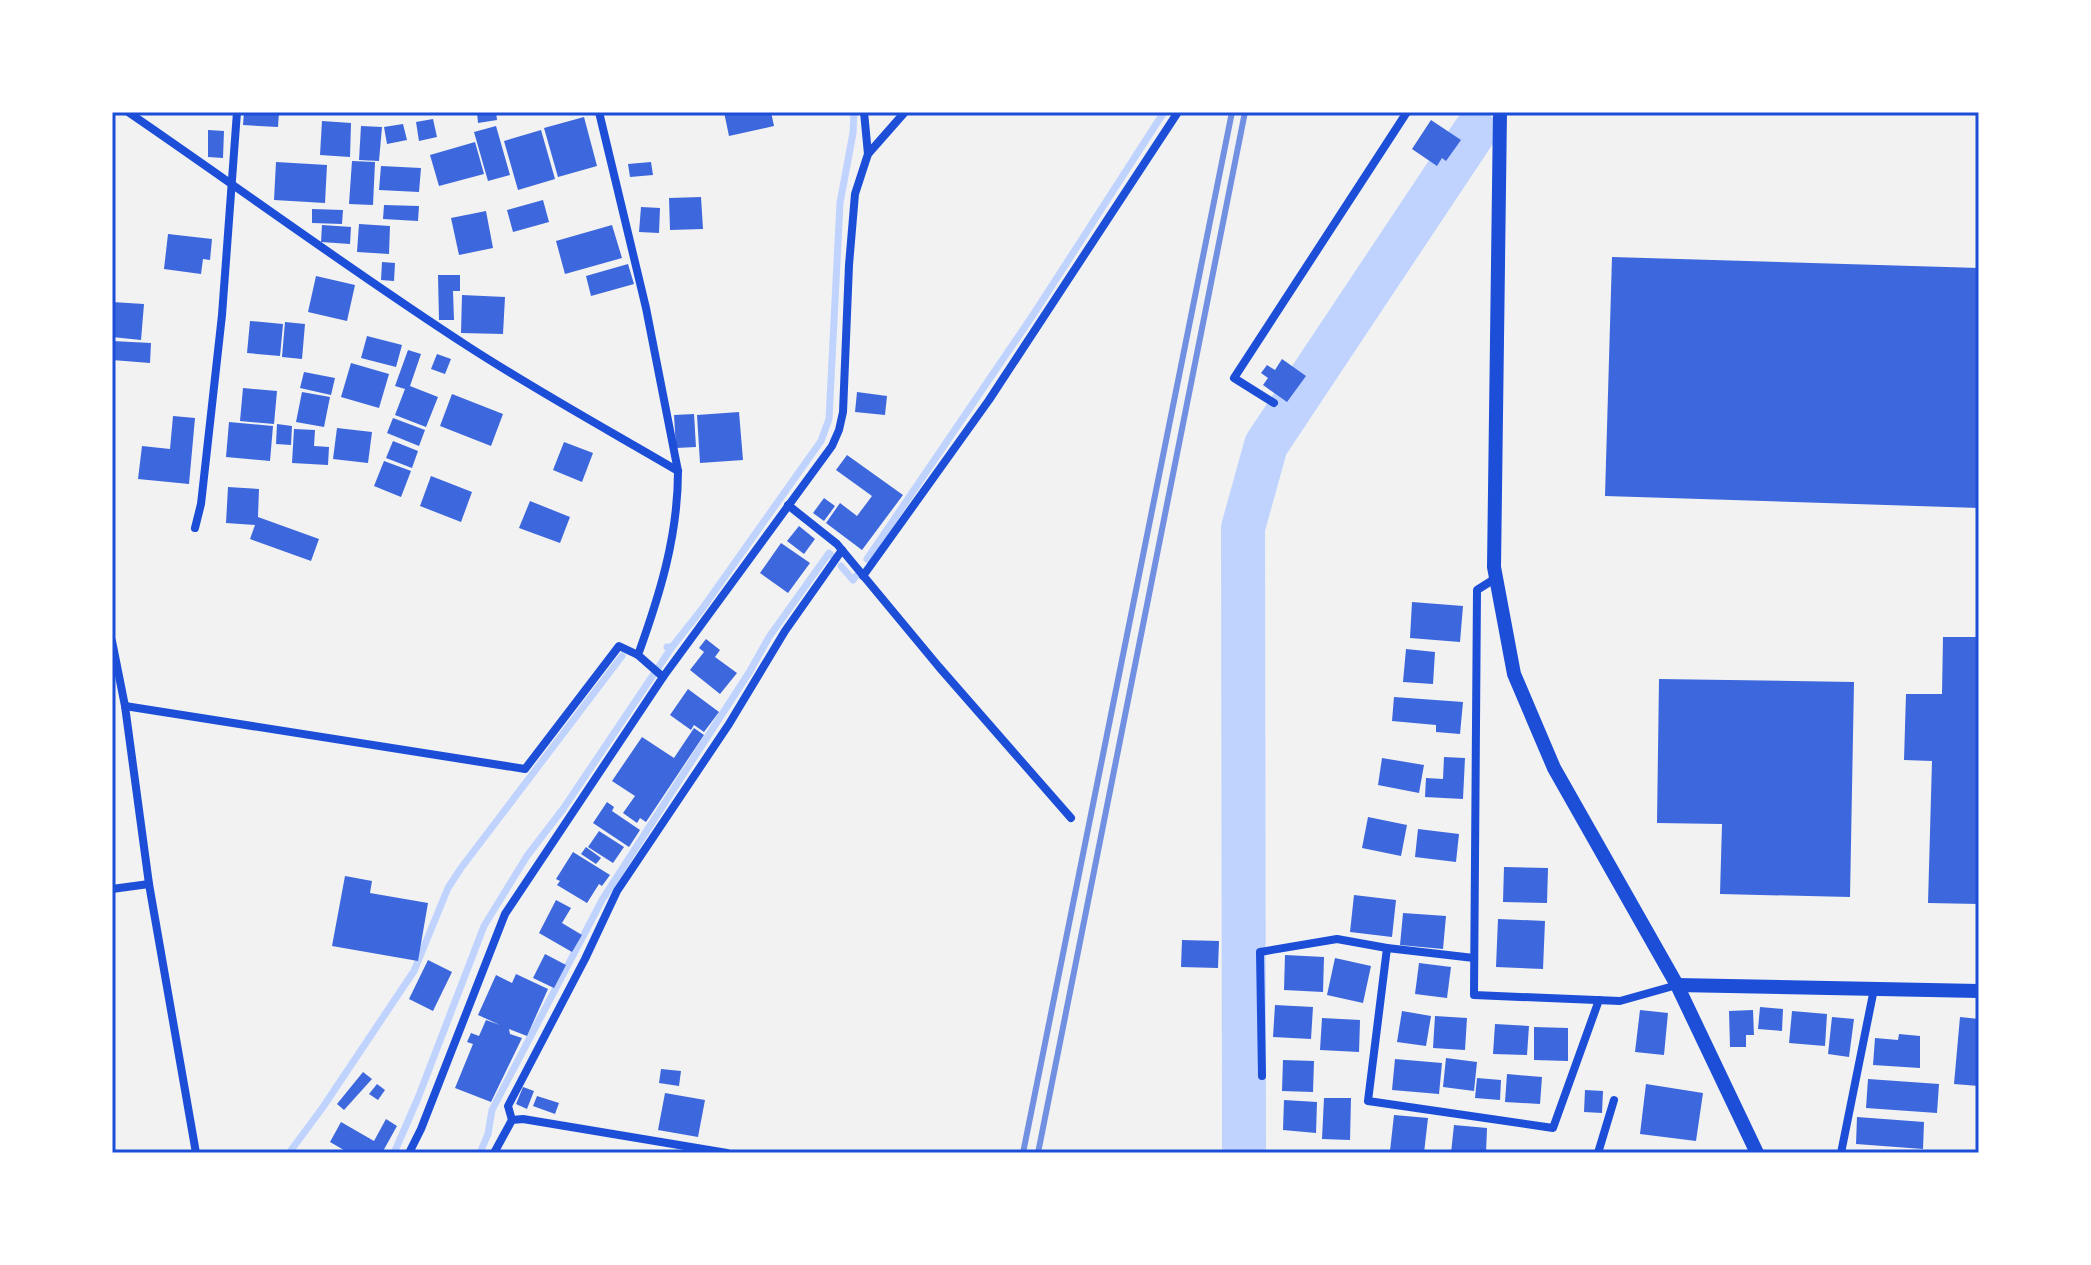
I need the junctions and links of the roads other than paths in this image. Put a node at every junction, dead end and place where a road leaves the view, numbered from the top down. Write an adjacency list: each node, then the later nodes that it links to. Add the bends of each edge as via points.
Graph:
1 (128, 112): 10 (street)
2 (237, 112): 10 (street)
3 (599, 112): 12 (street)
4 (864, 112): 9 (street)
5 (905, 112): 9 (street)
6 (1178, 112): 16 (street, via 989,400)
7 (1407, 112): 11 (street, via 1234,378)
8 (1500, 112): 17 (street)
9 (868, 154): 13 (street, via 855,194 839,430)
10 (232, 183): 12 (street, via 468,346); 14 (street, via 222,315)
11 (1274, 403)
12 (678, 471): 19 (street, via 663,587)
13 (788, 505): 15 (street); 20 (street)
14 (195, 528)
15 (842, 550): 16 (street); 33 (street, via 617,891 508,1106)
16 (863, 576): 22 (street)
17 (1496, 578): 26 (street, via 1477,590); 27 (street, via 1514,674 1554,768)
18 (112, 641): 21 (street)
19 (638, 655): 20 (street); 21 (street, via 619,646 525,769)
20 (658, 672): 35 (street, via 505,914)
21 (125, 706): 23 (street)
22 (1071, 818)
23 (149, 884): 24 (street); 34 (street)
24 (112, 889)
25 (1387, 948): 26 (street); 30 (street, via 1368,1101 1553,1128); 31 (street, via 1337,939 1260,952)
26 (1474, 958): 30 (street, via 1474,995)
27 (1677, 985): 28 (street); 30 (street, via 1620,1001); 39 (street)
28 (1874, 989): 29 (street); 40 (street)
29 (1979, 991)
30 (1599, 1000)
31 (1262, 1076)
32 (1614, 1100): 38 (street)
33 (512, 1120): 36 (street); 37 (street)
34 (196, 1153)
35 (409, 1153)
36 (494, 1153)
37 (727, 1153)
38 (1598, 1153)
39 (1757, 1153)
40 (1841, 1153)

